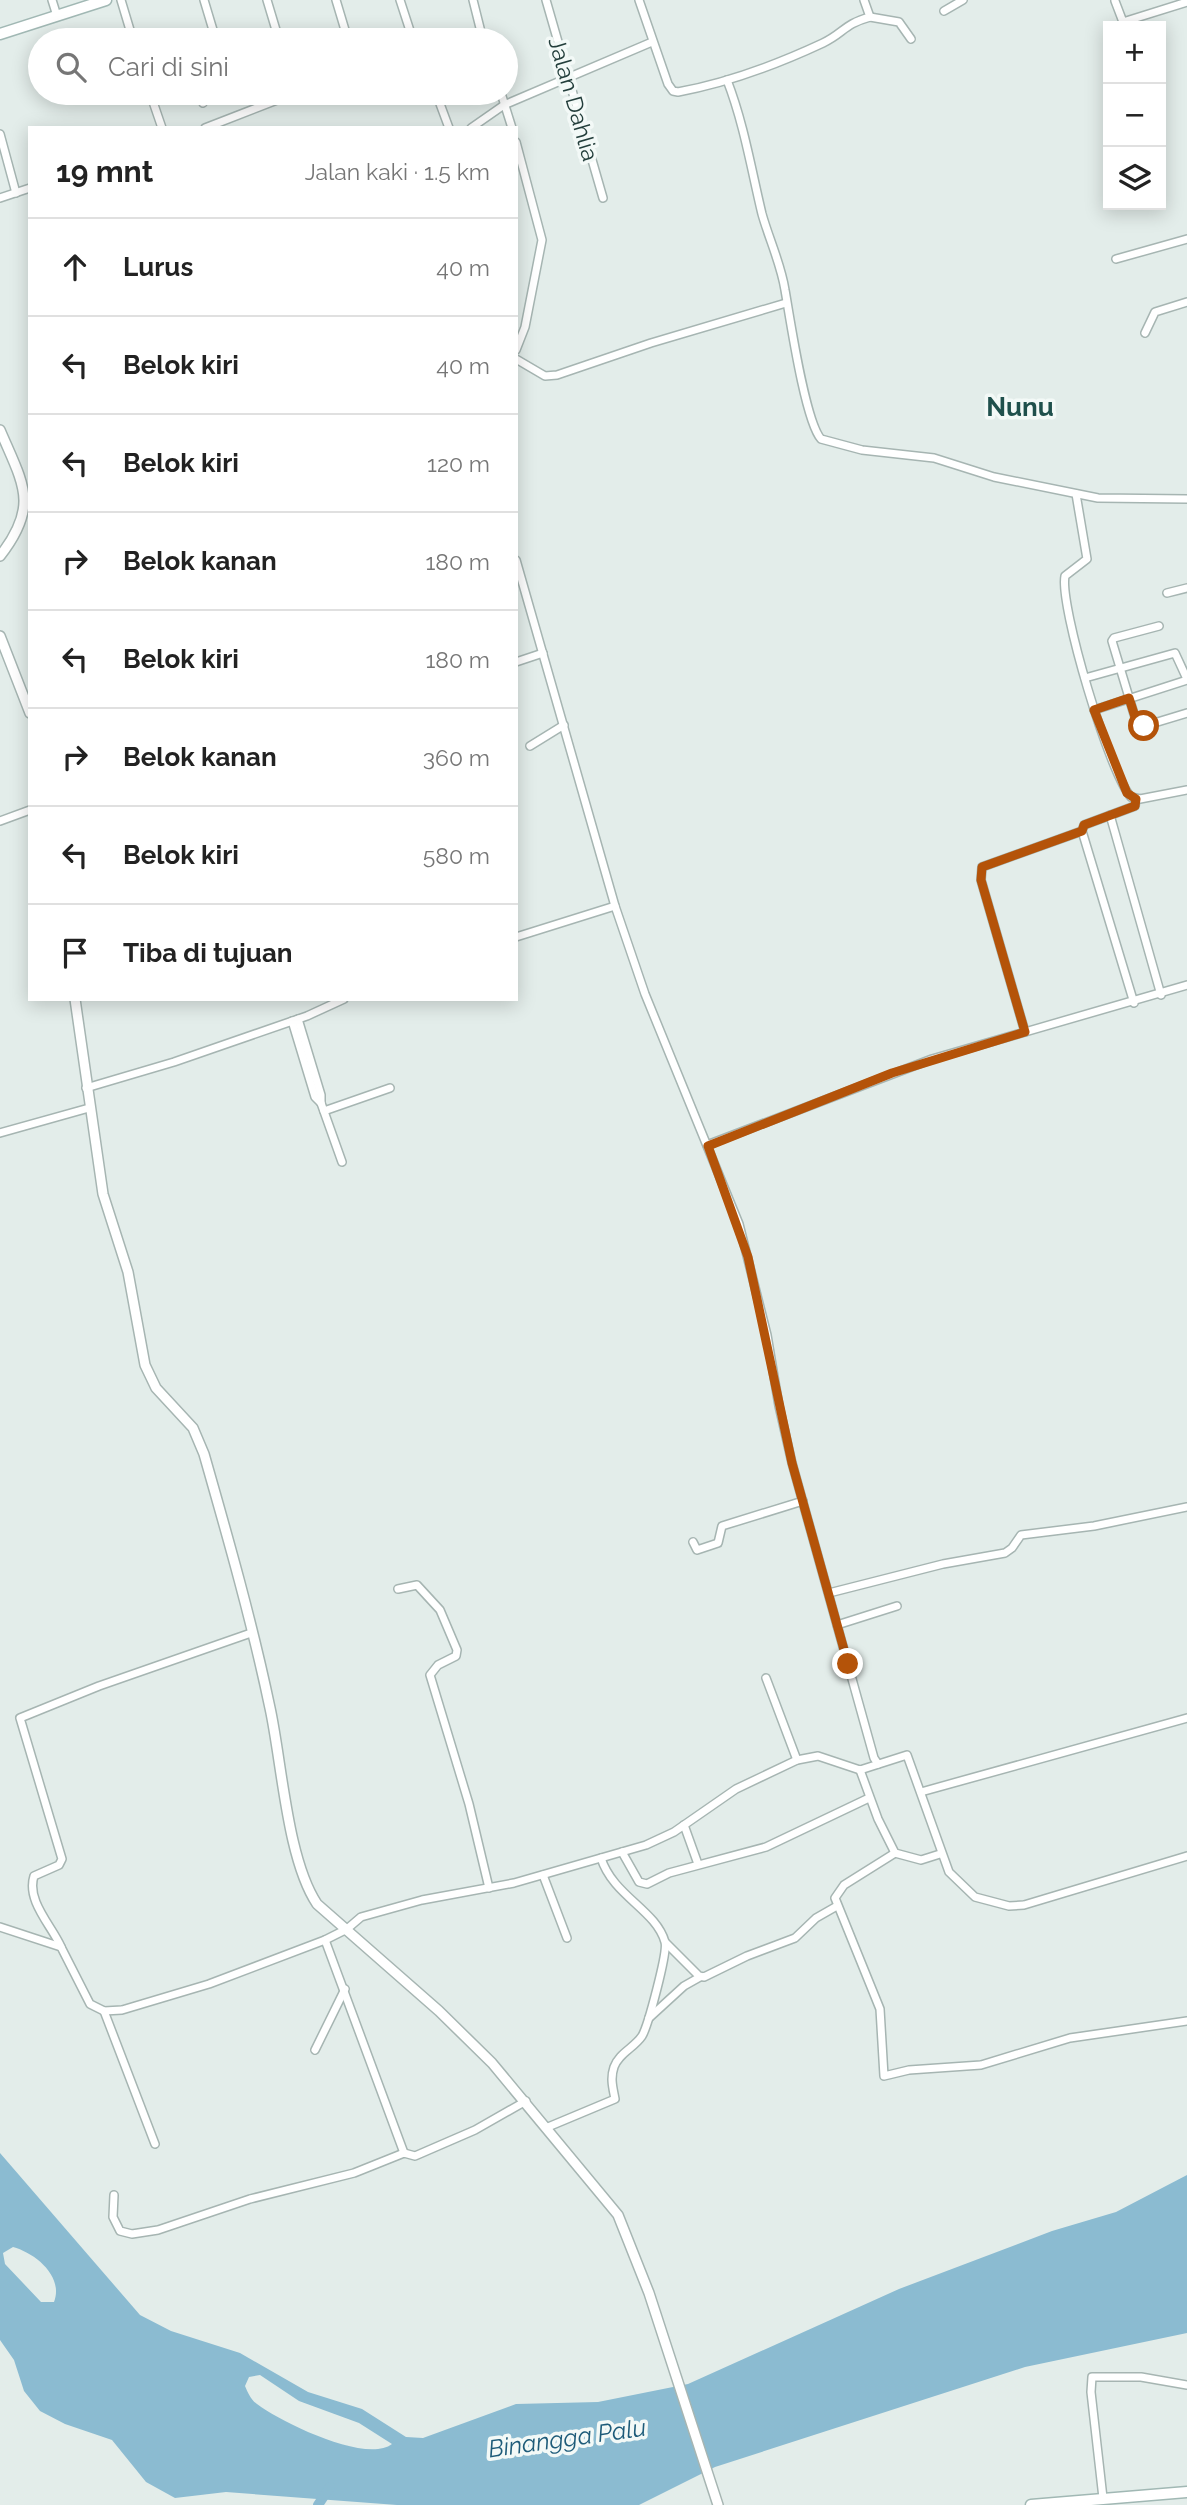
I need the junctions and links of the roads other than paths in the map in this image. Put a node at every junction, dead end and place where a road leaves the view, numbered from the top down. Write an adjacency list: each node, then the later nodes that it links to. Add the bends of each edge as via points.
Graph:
1 (52, 0): 16 (street)
2 (106, 0): 16 (main road)
3 (121, 0): 20 (street)
4 (204, 0): 21 (street)
5 (267, 0): 22 (street)
6 (336, 0): 23 (street)
7 (400, 0): 24 (street)
8 (473, 0): 25 (street)
9 (546, 0): 29 (street, Jalan Dahlia)
10 (639, 0): 28 (street)
11 (864, 0): 17 (street)
12 (963, 0): 15 (street)
13 (1115, 1): 18 (street)
14 (1187, 2): 19 (street)
15 (944, 11)
16 (57, 16): 26 (main road)
17 (870, 17): 27 (street, via 899,22); 30 (street, via 850,22 817,46)
18 (1123, 21)
19 (1133, 21)
20 (129, 28)
21 (212, 28)
22 (275, 28)
23 (344, 28)
24 (409, 28)
25 (480, 28)
26 (0, 34)
27 (911, 39)
28 (652, 42): 29 (street); 30 (street, via 673,91)
29 (568, 76): 31 (street); 46 (street, Jalan Dahlia)
30 (727, 80): 50 (street, via 747,139)
31 (518, 99)
32 (154, 105): 36 (street)
33 (263, 105): 37 (street)
34 (440, 105): 38 (street)
35 (505, 105): 39 (street); 40 (street)
36 (161, 126)
37 (210, 126)
38 (448, 126)
39 (474, 126)
40 (511, 126)
41 (0, 134): 44 (street)
42 (518, 150): 52 (street, via 542,240)
43 (28, 189): 44 (street)
44 (16, 193): 45 (street)
45 (0, 198)
46 (603, 198)
47 (1187, 239): 48 (street)
48 (1116, 259)
49 (1187, 302): 51 (street, via 1155,312)
50 (786, 303): 53 (street, via 557,376 545,376); 55 (street, via 813,422 821,439 862,450 934,458 994,477)
51 (1145, 333)
52 (518, 345)
53 (518, 360)
54 (0, 430): 57 (street, via 25,504 19,533)
55 (1076, 494): 56 (street, via 1125,500); 66 (street, via 1087,559 1064,579)
56 (1187, 499)
57 (0, 556)
58 (518, 567): 63 (street)
59 (1187, 588): 60 (street)
60 (1167, 593)
61 (1159, 626): 65 (street, via 1112,639)
62 (0, 636): 69 (street)
63 (543, 653): 64 (street); 72 (street)
64 (518, 661)
65 (1120, 668): 66 (street); 67 (street, via 1175,653); 68 (street)
66 (1084, 678): 70 (street)
67 (1187, 680): 68 (street)
68 (1129, 698): 70 (street); 71 (street, via 1140,727)
69 (28, 708)
70 (1094, 710): 75 (street, via 1127,793)
71 (1187, 713)
72 (564, 725): 73 (street); 80 (street)
73 (530, 746)
74 (1187, 790): 75 (street)
75 (1136, 799): 77 (street, via 1135,806)
76 (28, 811): 78 (street)
77 (1110, 816): 79 (street, via 1084,825); 83 (street)
78 (0, 821)
79 (1082, 831): 86 (street); 88 (street, via 982,867 981,880)
80 (615, 906): 81 (street); 94 (street, via 645,994)
81 (518, 935)
82 (1187, 985): 83 (street)
83 (1161, 995): 86 (street)
84 (75, 1001): 89 (street)
85 (339, 1001): 87 (street)
86 (1134, 1003): 88 (street)
87 (295, 1020): 89 (street); 92 (street, via 315,1097)
88 (1025, 1032): 94 (street, via 892,1073)
89 (86, 1087): 91 (street)
90 (390, 1088): 92 (street)
91 (89, 1108): 93 (street); 103 (street, via 103,1194 128,1272 145,1365 156,1388 199,1441)
92 (324, 1111): 95 (street)
93 (0, 1133)
94 (708, 1146): 96 (street, via 748,1257)
95 (342, 1162)
96 (803, 1501): 98 (street, via 722,1527 713,1546 697,1550); 100 (street)
97 (1187, 1507): 100 (street, via 1021,1535 1005,1553)
98 (693, 1542)
99 (398, 1589): 119 (street, via 417,1585 434,1601 457,1650 456,1656 438,1664 430,1675)
100 (829, 1593): 102 (street)
101 (897, 1606): 102 (street)
102 (837, 1625): 107 (street)
103 (251, 1633): 122 (street, via 307,1886 317,1904); 126 (street, via 20,1718 62,1859 60,1865 34,1876 33,1888)
104 (766, 1678): 106 (street)
105 (1187, 1718): 109 (street)
106 (797, 1760): 108 (street, via 818,1756); 111 (street, via 736,1789)
107 (878, 1764): 108 (street); 109 (street, via 907,1755)
108 (860, 1770): 110 (street)
109 (921, 1791): 114 (street)
110 (869, 1798): 113 (street); 117 (street, via 766,1847)
111 (684, 1825): 112 (street, via 661,1840); 117 (street)
112 (622, 1852): 116 (street); 117 (street, via 642,1885)
113 (895, 1853): 114 (street, via 921,1860); 120 (street, via 844,1885 837,1892)
114 (940, 1854): 115 (street, via 949,1872 975,1897 1015,1907)
115 (1187, 1856)
116 (601, 1858): 118 (street); 125 (street, via 614,1886 636,1903)
117 (698, 1864)
118 (542, 1875): 119 (street); 123 (street)
119 (489, 1888): 122 (street, via 409,1903 361,1917)
120 (837, 1906): 127 (street, via 795,1938); 131 (street, via 880,2009 884,2076 981,2065 1070,2038)
121 (0, 1927): 126 (street)
122 (347, 1929): 124 (street); 133 (street, via 460,2030)
123 (566, 1938)
124 (325, 1940): 128 (street); 129 (street, via 209,1983)
125 (665, 1942): 127 (street); 130 (street)
126 (61, 1947): 129 (street, via 88,2001)
127 (700, 1977): 130 (street)
128 (345, 1988): 132 (street); 136 (street)
129 (104, 2011): 135 (street)
130 (649, 2018): 134 (street, via 642,2035 614,2067 615,2099)
131 (1187, 2021)
132 (315, 2050)
133 (526, 2101): 134 (street); 136 (street, via 441,2146 415,2156)
134 (548, 2127): 141 (street, via 624,2227)
135 (155, 2144)
136 (404, 2153): 137 (street, via 354,2173 140,2233 125,2233 114,2221)
137 (114, 2195)
138 (1187, 2385): 140 (street, via 1140,2377 1092,2377)
139 (1187, 2492): 140 (main road)
140 (1107, 2500): 142 (main road)
141 (718, 2505)
142 (1031, 2505)

